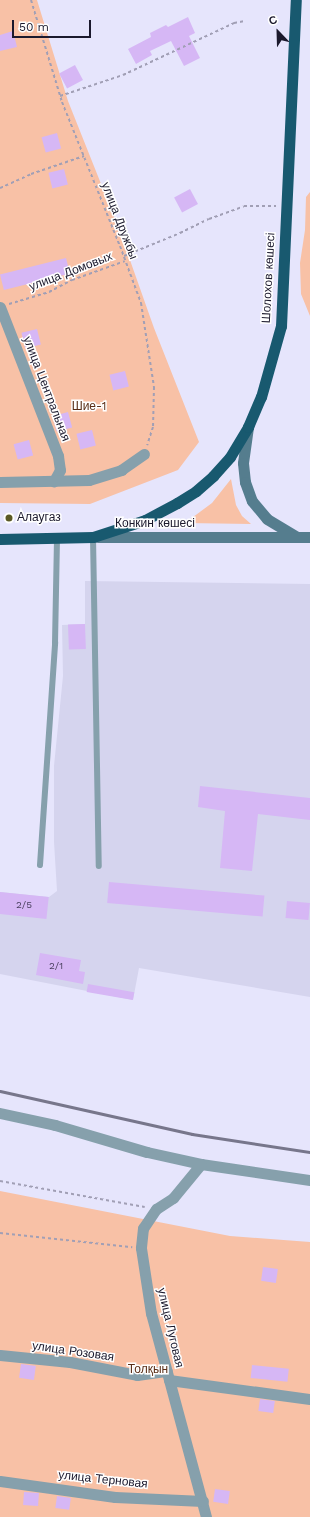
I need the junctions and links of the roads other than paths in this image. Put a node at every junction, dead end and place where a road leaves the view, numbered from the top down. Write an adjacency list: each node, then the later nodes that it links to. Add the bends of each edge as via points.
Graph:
1 (296, 0): 3 (highway, Шолохов көшесі, via 281,326 261,397)
2 (4, 306): 5 (street, улица Центральная, via 58,456 60,470)
3 (248, 427): 7 (highway, Шолохов көшесі, via 230,457 196,491 145,520); 8 (main road, via 243,463 245,482 252,501 267,519)
4 (144, 454): 5 (street, via 121,470 90,480)
5 (54, 481): 6 (street)
6 (0, 482)
7 (93, 536): 8 (main road, Конкин көшесі); 11 (highway, Конкин көшесі); 13 (lane)
8 (298, 537): 9 (main road, Конкин көшесі)
9 (310, 537)
10 (0, 538): 11 (highway, Конкин көшесі)
11 (57, 538): 12 (lane, via 55,643)
12 (40, 865)
13 (99, 866)
14 (0, 1113): 15 (street, via 56,1125 147,1152)
15 (202, 1164): 16 (street); 18 (street, улица Луговая, via 174,1198 156,1209 143,1228 141,1248 151,1313)
16 (310, 1180)
17 (0, 1355): 18 (street, улица Розовая, via 70,1362 137,1375)
18 (168, 1375): 19 (street, улица Розовая); 21 (street, улица Луговая)
19 (310, 1399)
20 (0, 1481): 21 (street, улица Терновая, via 115,1497)
21 (203, 1501): 22 (street, улица Луговая)
22 (206, 1517)

